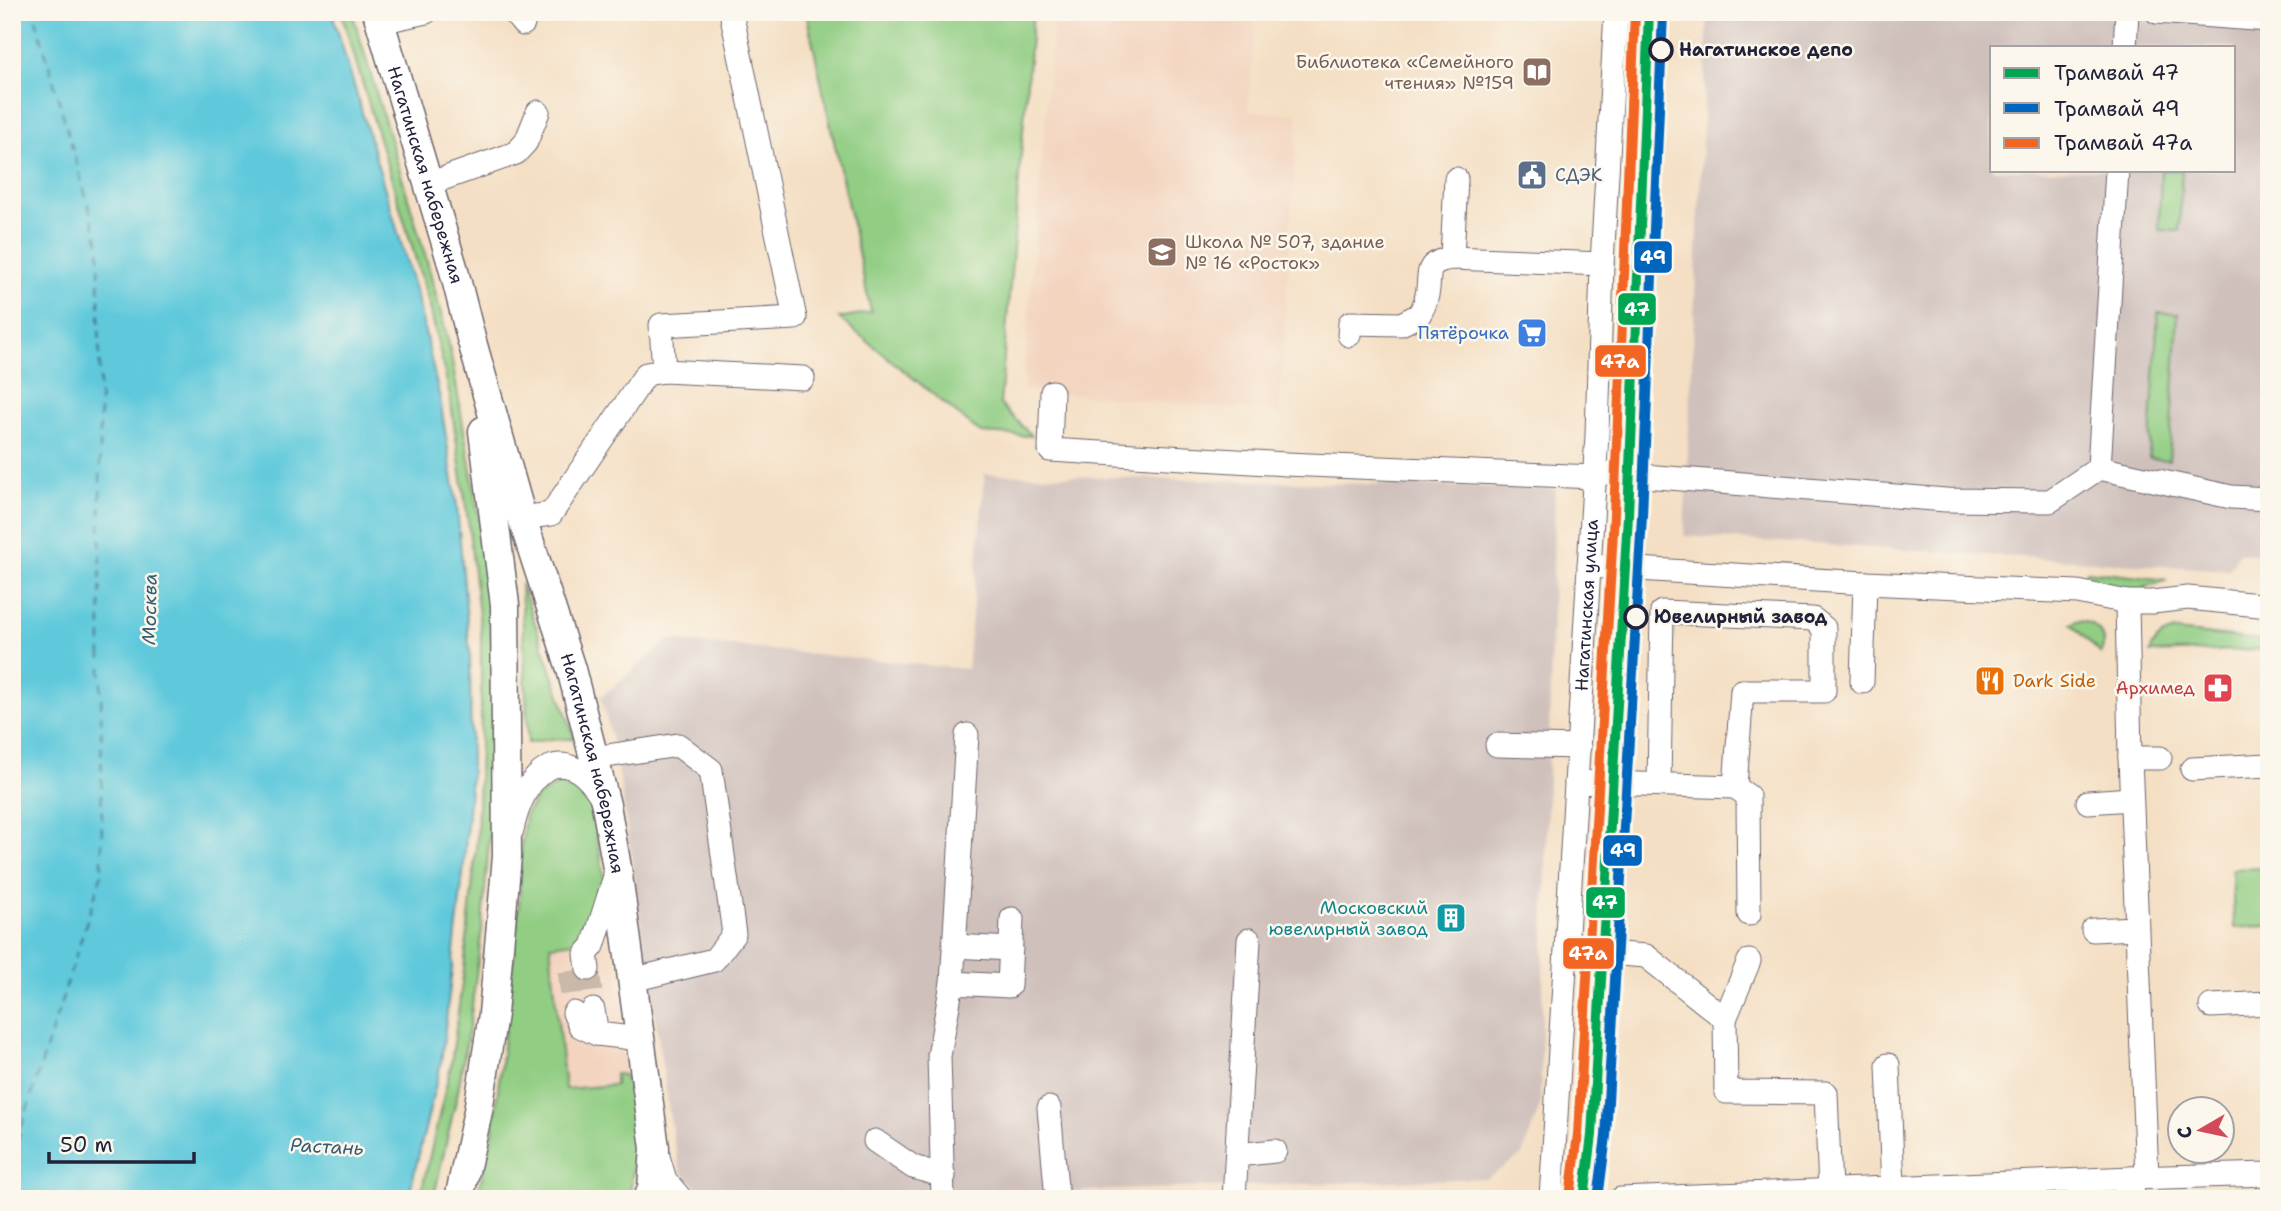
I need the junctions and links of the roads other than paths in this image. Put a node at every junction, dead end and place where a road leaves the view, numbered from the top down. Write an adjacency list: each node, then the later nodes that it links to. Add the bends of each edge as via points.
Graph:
1 (426, 12): 6 (street)
2 (731, 12): 17 (street, via 794,318 661,325)
3 (1616, 12): 14 (street, Нагатинская улица)
4 (2127, 12): 8 (street)
5 (2157, 12): 7 (street)
6 (378, 17): 12 (main road, Нагатинская набережная)
7 (2269, 20)
8 (2125, 46)
9 (537, 113): 12 (street, via 526,142 516,153)
10 (2117, 172): 20 (street)
11 (1456, 179): 13 (street)
12 (428, 184): 16 (main road, Нагатинская набережная)
13 (1452, 258): 14 (street); 15 (street, via 1437,261 1429,270 1427,298 1419,315 1401,324 1350,323)
14 (1602, 264): 21 (street, Нагатинская улица)
15 (1349, 335)
16 (471, 338): 23 (main road, Нагатинская набережная); 43 (main road, Нагатинская набережная, via 505,605)
17 (664, 371): 18 (street); 23 (street, via 646,373 551,514)
18 (803, 378)
19 (1052, 391): 21 (street, via 1049,450)
20 (2099, 468): 21 (street, via 2050,501 1946,500); 22 (street, via 2231,497)
21 (1594, 475): 24 (street, Нагатинская улица)
22 (2269, 499)
23 (522, 518): 32 (main road, Нагатинская набережная, via 571,669)
24 (1589, 566): 25 (street); 31 (street, Нагатинская улица)
25 (1865, 583): 26 (street, via 2078,593); 28 (street)
26 (2127, 603): 27 (street, via 2188,597); 33 (street)
27 (2269, 606)
28 (1862, 682)
29 (967, 735): 50 (street)
30 (1497, 745): 31 (street)
31 (1579, 747): 37 (street, Нагатинская улица)
32 (594, 758): 42 (main road, Нагатинская набережная); 55 (street, via 678,745 711,770 734,934 714,960)
33 (2130, 758): 34 (street); 40 (street)
34 (2160, 758)
35 (2269, 765): 36 (street)
36 (2192, 769)
37 (1576, 782): 38 (street); 52 (street, Нагатинская улица)
38 (1659, 784): 39 (street); 39 (street, via 1662,612 1814,619 1824,628 1824,691 1742,691)
39 (1735, 787): 45 (street, via 1748,796)
40 (2131, 799): 41 (street); 47 (street)
41 (2088, 802)
42 (607, 805): 43 (street, via 596,787 572,767 546,768 526,789); 44 (main road, Нагатинская набережная)
43 (506, 856): 74 (main road, Нагатинская набережная, via 493,1014)
44 (617, 868): 54 (street, via 593,946); 55 (main road, Нагатинская набережная)
45 (1749, 914)
46 (1012, 919): 51 (street)
47 (2136, 928): 48 (street); 69 (street)
48 (2093, 930)
49 (1249, 940): 67 (street)
50 (954, 946): 51 (street); 56 (street)
51 (1011, 949): 56 (street, via 1009,986)
52 (1567, 950): 60 (street, via 1646,956); 79 (street, Нагатинская улица)
53 (1749, 961): 60 (street)
54 (581, 965)
55 (632, 980): 61 (main road, Нагатинская набережная)
56 (952, 984): 70 (street, via 939,1056)
57 (2269, 1003): 58 (street)
58 (2211, 1006)
59 (583, 1011): 61 (street, via 597,1034)
60 (1725, 1019): 72 (street, via 1726,1092 1826,1093)
61 (641, 1039): 65 (main road, Нагатинская набережная)
62 (1888, 1065): 71 (street)
63 (1049, 1108): 77 (street)
64 (875, 1141): 70 (street)
65 (655, 1148): 75 (main road, Нагатинская набережная); 76 (street, via 665,1180)
66 (1275, 1151): 67 (street)
67 (1237, 1155): 78 (street)
68 (2269, 1174): 69 (street)
69 (2137, 1185): 71 (street)
70 (943, 1187)
71 (1893, 1188): 72 (street)
72 (1836, 1193): 73 (street)
73 (1782, 1195): 80 (street)
74 (459, 1199)
75 (648, 1199)
76 (681, 1199)
77 (1057, 1199)
78 (1234, 1199)
79 (1551, 1199)
80 (1621, 1199)

